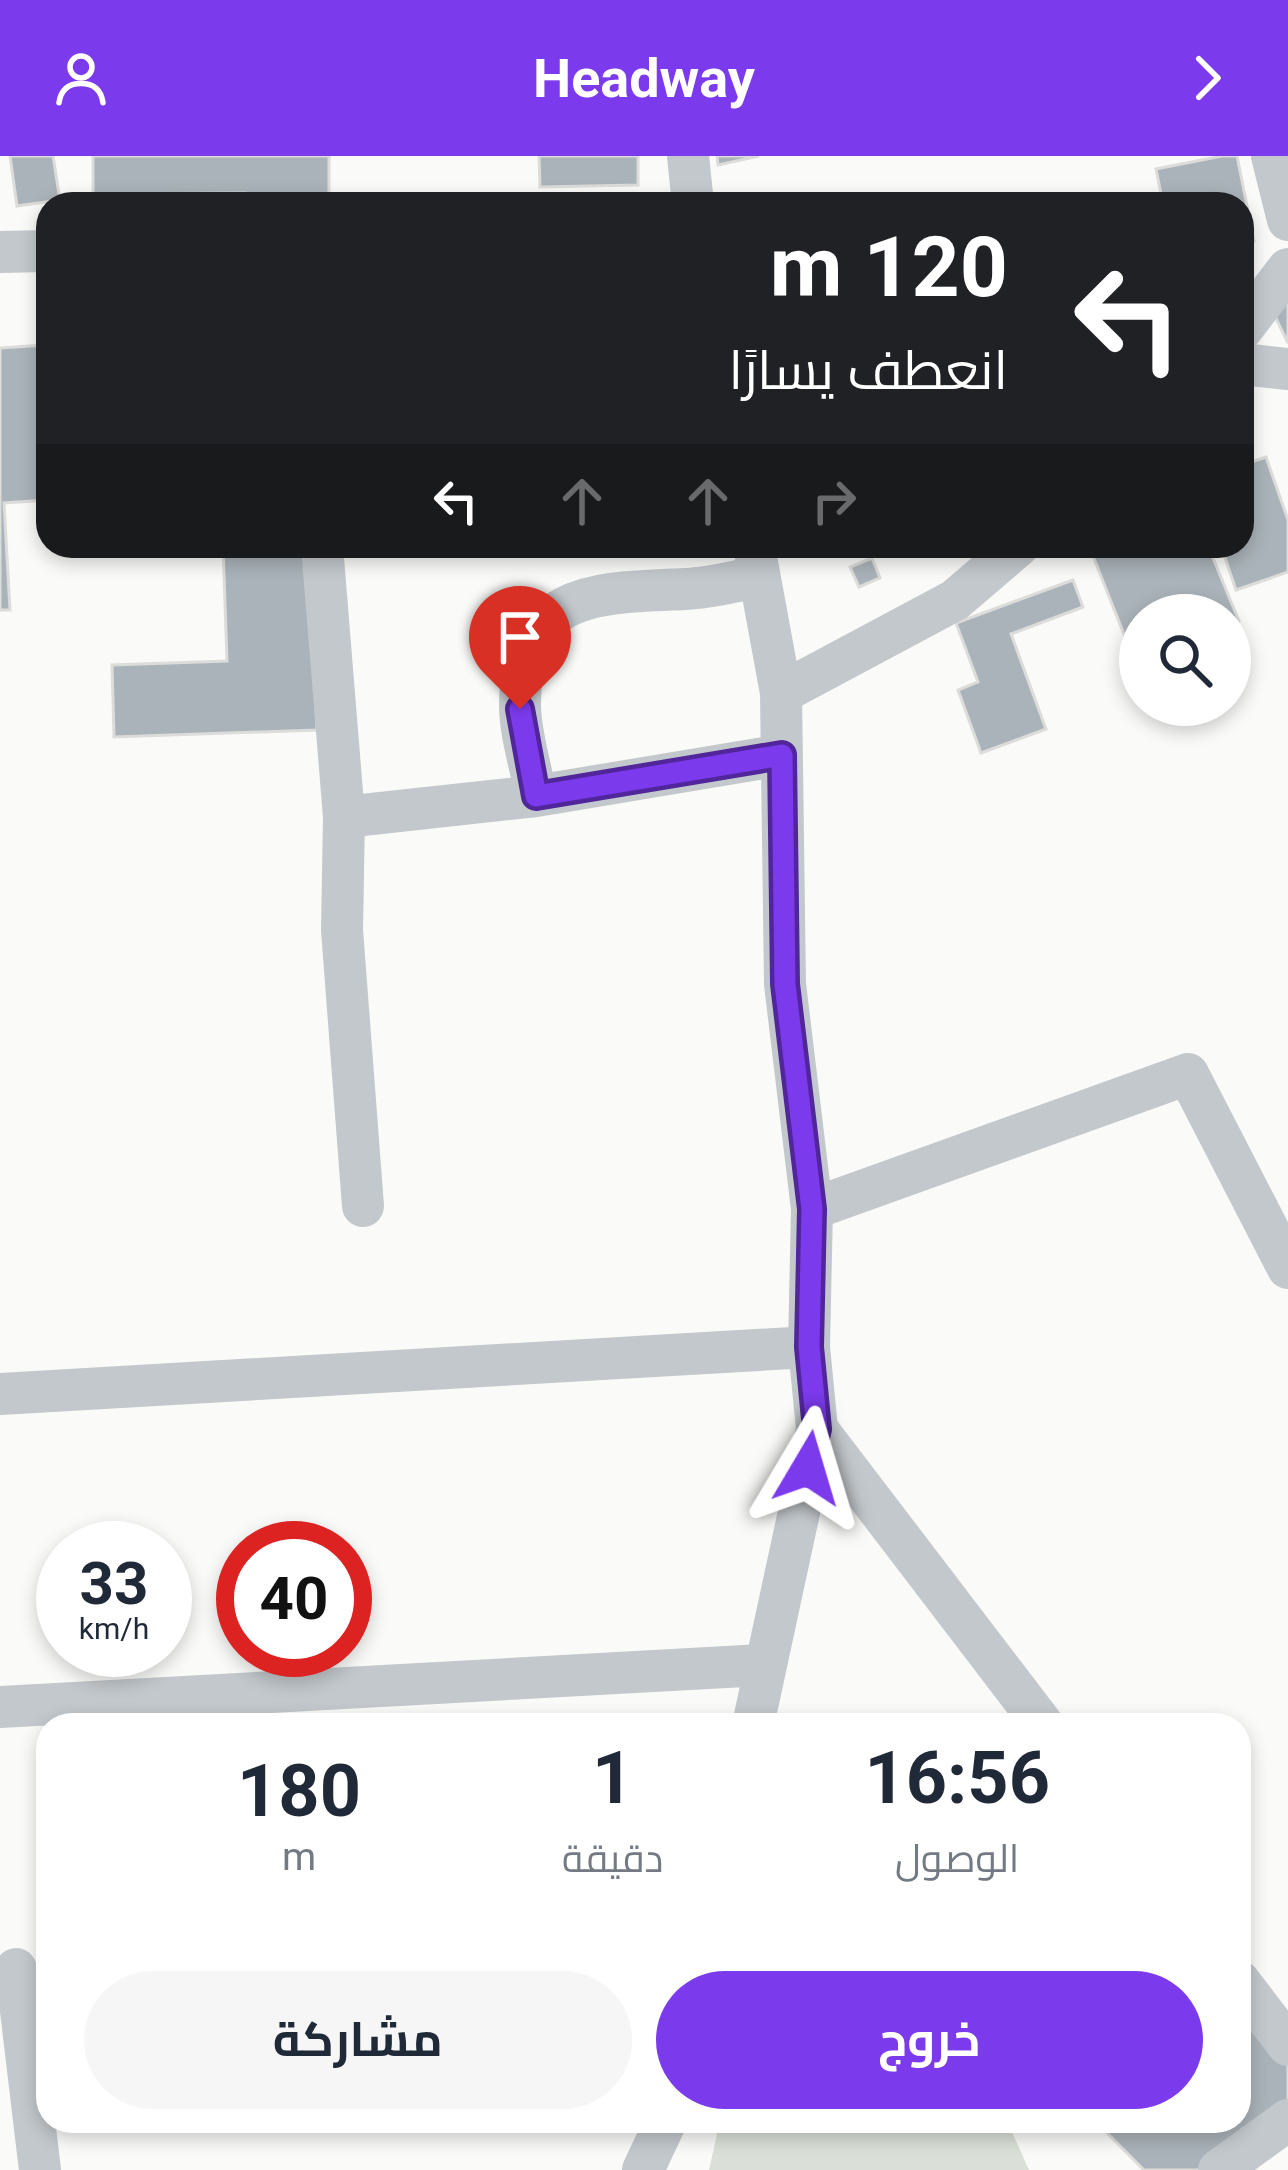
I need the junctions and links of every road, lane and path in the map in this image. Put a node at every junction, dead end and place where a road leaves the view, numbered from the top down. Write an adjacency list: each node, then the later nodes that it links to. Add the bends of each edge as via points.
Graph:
1 (688, 156): 3 (street)
2 (1272, 156): 4 (street)
3 (692, 192)
4 (1288, 220)
5 (36, 251): 6 (street)
6 (0, 252)
7 (1288, 269): 8 (street)
8 (1254, 313)
9 (1254, 365): 10 (street)
10 (1288, 368)
11 (323, 558): 17 (street)
12 (1004, 558): 14 (street, via 955,600)
13 (756, 562): 14 (street); 16 (street, via 692,589 613,590 549,615 530,638 520,709)
14 (781, 693): 15 (street)
15 (782, 755): 16 (street); 19 (street, via 785,984)
16 (536, 796): 17 (street)
17 (344, 817): 18 (street, via 342,930)
18 (363, 1206)
19 (812, 1209): 20 (street, via 1187,1074); 21 (street)
20 (1288, 1268)
21 (809, 1347): 22 (street); 23 (street)
22 (0, 1394)
23 (817, 1429): 24 (street); 27 (street)
24 (763, 1665): 25 (street); 26 (street)
25 (0, 1707)
26 (755, 1713)
27 (1034, 1713)
28 (16, 1969): 33 (street)
29 (1251, 1997): 30 (street)
30 (1288, 2045)
31 (1288, 2120): 35 (street)
32 (660, 2133): 34 (street)
33 (40, 2170)
34 (643, 2170)
35 (1219, 2170)

